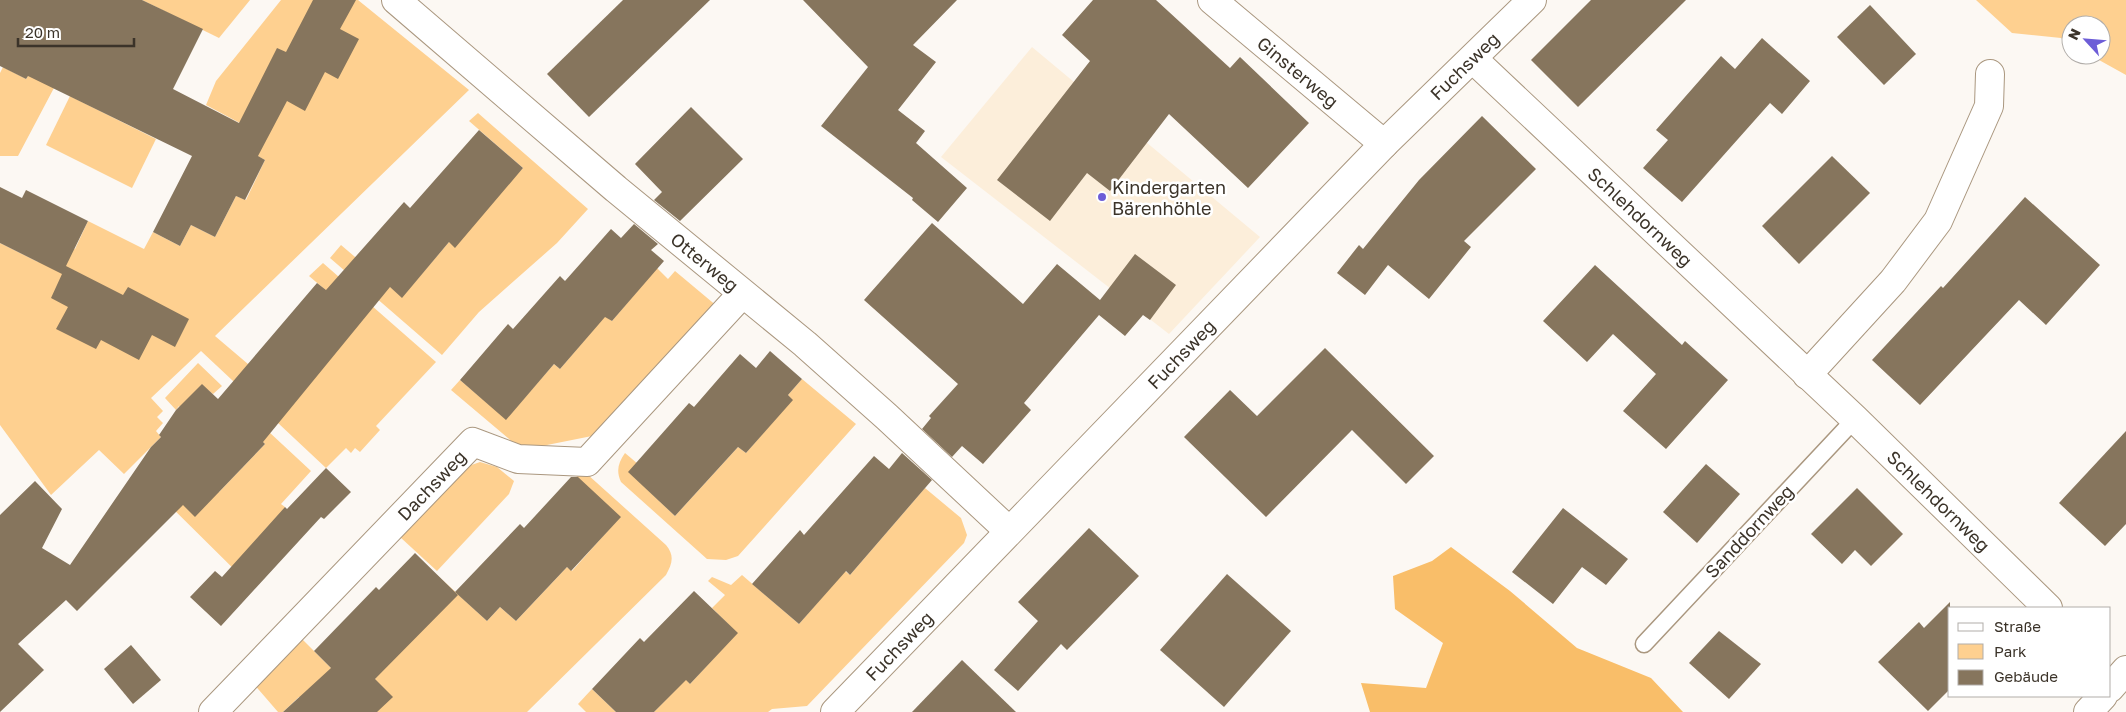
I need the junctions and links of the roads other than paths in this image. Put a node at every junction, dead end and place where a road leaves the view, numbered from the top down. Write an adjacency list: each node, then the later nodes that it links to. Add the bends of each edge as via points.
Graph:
1 (396, 0): 7 (street, Otterweg)
2 (1212, 0): 6 (street, Ginsterweg)
3 (1532, 0): 4 (street, Fuchsweg)
4 (1473, 59): 6 (street, Fuchsweg); 8 (street, Schlehdornweg)
5 (1990, 74): 8 (street, via 1989,106 1938,221 1893,281)
6 (1384, 144): 10 (street, Fuchsweg)
7 (742, 294): 10 (street, Otterweg, via 872,403); 14 (street, Dachsweg, via 587,462 518,458 472,442)
8 (1807, 375): 9 (street, Schlehdornweg)
9 (1855, 419): 11 (street, Schlehdornweg); 12 (lane, Sanddornweg)
10 (1009, 531): 15 (street, Fuchsweg)
11 (2047, 607)
12 (1644, 644)
13 (2100, 697): 16 (street)
14 (213, 712)
15 (835, 712)
16 (2088, 712)

